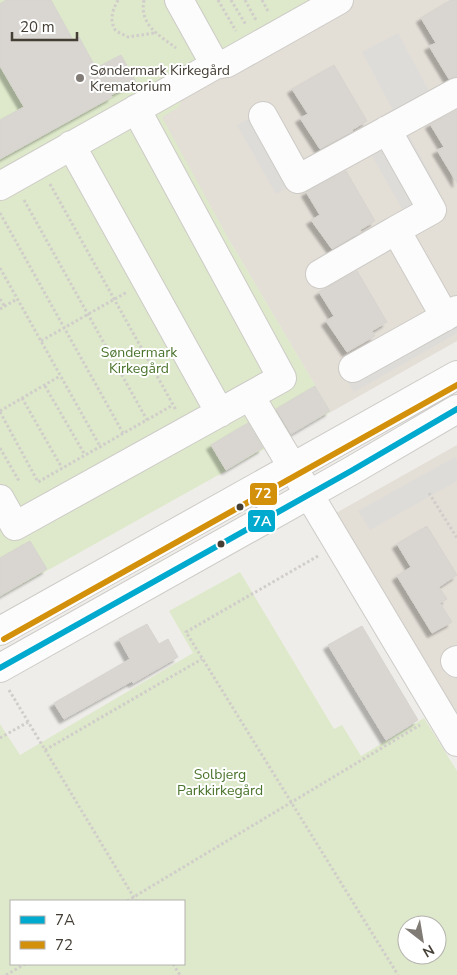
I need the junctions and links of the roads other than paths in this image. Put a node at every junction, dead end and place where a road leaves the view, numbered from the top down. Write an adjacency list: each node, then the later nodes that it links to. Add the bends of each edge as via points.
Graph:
1 (179, 0): 3 (street)
2 (339, 0): 3 (street, via 227,63)
3 (215, 65): 5 (street)
4 (457, 92): 7 (street)
5 (136, 110): 8 (street); 15 (street, via 282,378)
6 (262, 116): 7 (street, via 298,178)
7 (387, 130): 10 (street, via 432,210)
8 (71, 145): 9 (street); 17 (street)
9 (6, 182)
10 (396, 230): 11 (street); 12 (street)
11 (320, 274)
12 (451, 313): 13 (street)
13 (353, 368)
14 (457, 375): 18 (street)
15 (250, 396): 17 (street); 18 (street)
16 (457, 409): 20 (street)
17 (220, 413): 19 (street, via 15,526)
18 (294, 467): 20 (street); 21 (street)
19 (11, 494)
20 (309, 494): 22 (street); 23 (street)
21 (0, 631)
22 (2, 676)
23 (457, 742)

